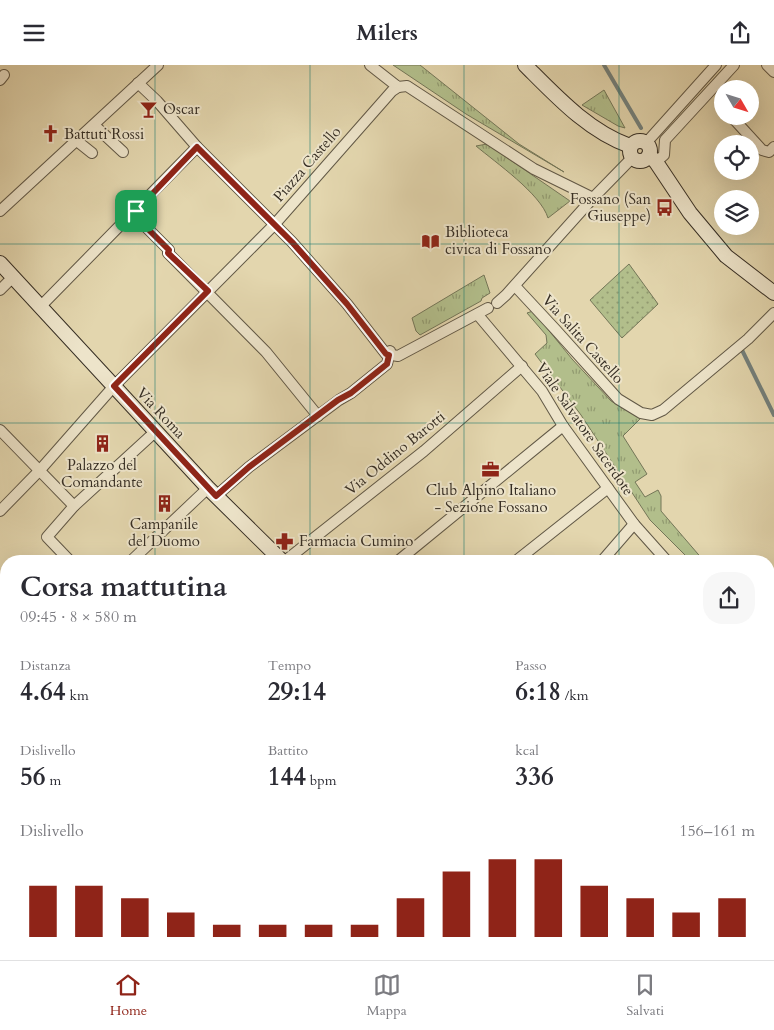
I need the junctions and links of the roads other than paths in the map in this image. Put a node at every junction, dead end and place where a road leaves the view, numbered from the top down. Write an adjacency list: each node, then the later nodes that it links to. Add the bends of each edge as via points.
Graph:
1 (158, 65): 8 (street)
2 (370, 65): 9 (street)
3 (526, 65): 16 (main road, via 571,110)
4 (716, 65): 18 (street)
5 (734, 65): 18 (street, via 665,140 664,155)
6 (767, 65): 7 (street)
7 (774, 72)
8 (138, 83): 10 (street); 13 (street)
9 (398, 87): 19 (street, via 407,86 534,169); 22 (street, Piazza Castello)
10 (94, 125): 12 (street); 15 (street)
11 (739, 125): 14 (street, via 762,150 769,152)
12 (77, 141): 17 (street); 20 (street)
13 (197, 147): 21 (street); 22 (street)
14 (774, 147)
15 (124, 151)
16 (631, 152): 18 (main road, via 641,161); 19 (street)
17 (92, 153)
18 (650, 153): 28 (main road, via 690,213 726,256)
19 (593, 198): 25 (street)
20 (0, 211)
21 (133, 214): 27 (street); 29 (street)
22 (274, 225): 27 (street); 32 (street, Piazza Castello)
23 (0, 263): 24 (main road, Via Roma)
24 (13, 277): 26 (street); 29 (main road, Via Roma)
25 (515, 286): 30 (street, Via Salita Castello, via 613,395 641,413 652,415 663,410 748,339); 31 (street)
26 (0, 290)
27 (208, 291): 34 (street); 35 (street, via 266,352)
28 (774, 293)
29 (40, 307): 34 (main road, Via Roma)
30 (774, 313)
31 (478, 315): 32 (street, via 398,356); 33 (street, Viale Salvatore Sacerdote)
32 (389, 353): 35 (street, via 387,364)
33 (522, 366): 36 (street, Viale Salvatore Sacerdote); 48 (street, Via Oddino Barotti, via 424,451)
34 (114, 386): 38 (main road, Via Roma); 39 (street)
35 (318, 415): 41 (street)
36 (563, 426): 40 (street, Viale Salvatore Sacerdote); 49 (street)
37 (0, 430): 39 (street)
38 (156, 431): 41 (main road, Via Roma); 42 (street)
39 (40, 470): 42 (street); 43 (street)
40 (608, 488): 44 (street, Viale Salvatore Sacerdote); 50 (street)
41 (212, 492): 46 (street); 47 (main road, Via Roma)
42 (74, 506): 45 (street, via 47,537)
43 (0, 511)
44 (634, 524): 51 (street); 52 (street, Viale Salvatore Sacerdote)
45 (64, 555)
46 (138, 555)
47 (276, 555)
48 (294, 555)
49 (405, 555)
50 (524, 555)
51 (607, 555)
52 (662, 555)

